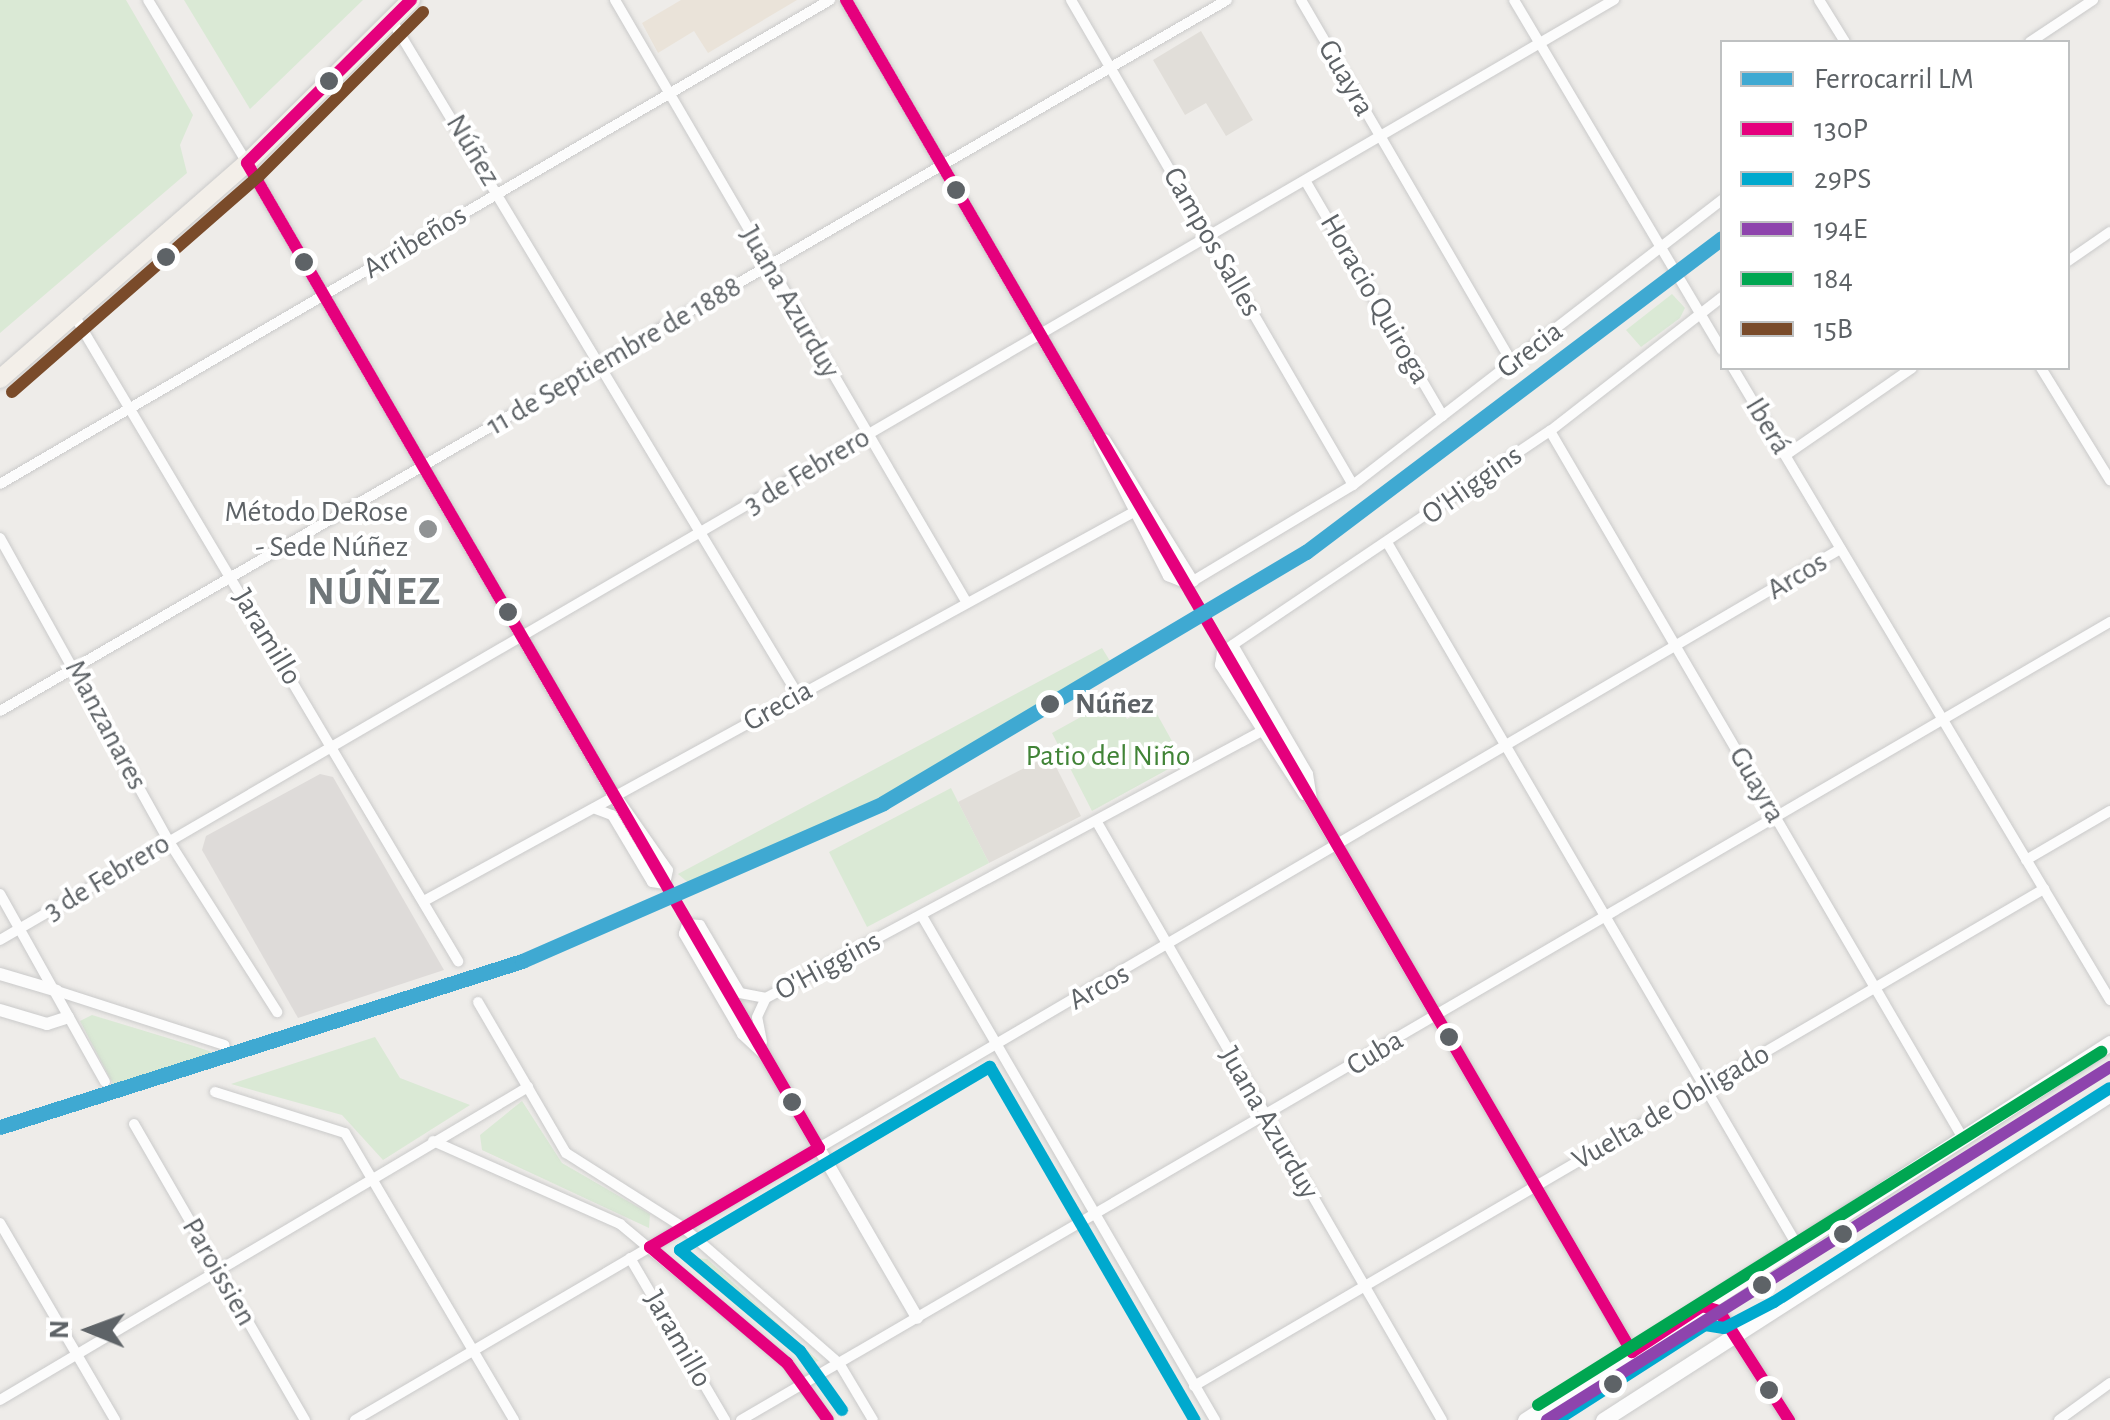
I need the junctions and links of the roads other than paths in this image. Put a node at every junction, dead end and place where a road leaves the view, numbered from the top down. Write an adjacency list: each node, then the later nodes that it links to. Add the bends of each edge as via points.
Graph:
1 (148, 0): 20 (street)
2 (410, 0): 13 (main road)
3 (615, 0): 18 (street, Juana Azurduy)
4 (830, 0): 18 (street, Arribeños)
5 (846, 0): 21 (street)
6 (1071, 0): 17 (street, Campos Salles)
7 (1227, 0): 17 (street, 11 de Septiembre de 1888)
8 (1301, 0): 19 (street, Guayra)
9 (1514, 0): 16 (street)
10 (1614, 0): 16 (street, 3 de Febrero)
11 (1819, 0): 14 (street)
12 (2094, 0): 15 (street)
13 (391, 20): 20 (main road); 23 (street, Núñez)
14 (1844, 40)
15 (2033, 40)
16 (1540, 43): 19 (street, 3 de Febrero); 27 (street)
17 (1112, 69): 21 (street, 11 de Septiembre de 1888); 26 (street, Campos Salles)
18 (668, 92): 23 (street, Arribeños); 29 (street, Juana Azurduy)
19 (1380, 138): 22 (street, 3 de Febrero); 36 (street, Guayra)
20 (247, 163): 30 (street); 32 (main road)
21 (942, 166): 29 (street, 11 de Septiembre de 1888); 34 (street)
22 (1306, 182): 26 (street, 3 de Febrero); 43 (street, Horacio Quiroga)
23 (498, 192): 30 (street, Arribeños); 37 (street, Núñez)
24 (1720, 202): 27 (street, Grecia)
25 (2110, 232): 28 (street)
26 (1209, 237): 34 (street, 3 de Febrero); 51 (street, Campos Salles)
27 (1660, 250): 33 (street); 36 (street, Grecia)
28 (2070, 260)
29 (770, 265): 37 (street, 11 de Septiembre de 1888); 46 (street, Juana Azurduy)
30 (325, 292): 42 (street, Arribeños); 48 (street)
31 (1720, 299): 33 (street, O'Higgins)
32 (74, 315): 41 (main road); 42 (street, Jaramillo)
33 (1701, 315): 35 (street); 45 (street, O'Higgins)
34 (1041, 336): 44 (street); 46 (street, 3 de Febrero)
35 (1720, 347)
36 (1512, 363): 43 (street, Grecia)
37 (598, 365): 48 (street, 11 de Septiembre de 1888); 53 (street, Núñez)
38 (1734, 370): 47 (street, Iberá)
39 (1909, 370): 47 (street)
40 (2042, 370): 49 (street)
41 (0, 378)
42 (130, 407): 50 (street, Arribeños); 57 (street, Jaramillo)
43 (1443, 416): 51 (street, Grecia)
44 (1096, 431): 52 (street); 58 (street); 59 (street, via 1121,454)
45 (1550, 431): 55 (street, O'Higgins); 64 (street, Guayra)
46 (866, 436): 53 (street, 3 de Febrero); 60 (street, Juana Azurduy)
47 (1786, 455): 56 (street, Iberá)
48 (423, 466): 57 (street, 11 de Septiembre de 1888); 62 (street)
49 (2109, 476)
50 (0, 484)
51 (1352, 485): 59 (street, Grecia)
52 (1132, 514): 58 (street); 60 (street, Grecia)
53 (699, 534): 62 (street, 3 de Febrero); 67 (street, Núñez)
54 (0, 538): 66 (street, Manzanares)
55 (1388, 544): 63 (street, O'Higgins); 72 (street)
56 (1840, 550): 64 (street, Arcos); 69 (street, Iberá)
57 (231, 577): 66 (street, 11 de Septiembre de 1888); 71 (street, Jaramillo)
58 (1180, 580): 59 (street, Grecia)
59 (1194, 582)
60 (967, 604): 67 (street, Grecia)
61 (2110, 622): 69 (street, Cuba)
62 (522, 637): 71 (street, 3 de Febrero); 73 (street)
63 (1233, 645): 65 (street, O'Higgins); 74 (street, via 1308,774)
64 (1677, 648): 72 (street, Arcos); 77 (street, Guayra)
65 (1226, 664): 70 (street); 74 (street)
66 (75, 666): 68 (street, 11 de Septiembre de 1888); 79 (street, Manzanares)
67 (798, 695): 73 (street, Grecia)
68 (0, 711)
69 (1942, 720): 77 (street, Cuba); 81 (street, Iberá)
70 (1260, 732): 74 (street); 78 (street, O'Higgins)
71 (332, 747): 79 (street, 3 de Febrero); 85 (street, Jaramillo)
72 (1506, 747): 80 (street, Arcos); 87 (street)
73 (614, 796): 75 (street, Grecia); 75 (street, via 668,870 664,884 652,882 610,813); 82 (street)
74 (1312, 802): 80 (street)
75 (593, 809): 85 (street, Grecia)
76 (2110, 810): 81 (street)
77 (1777, 818): 87 (street, Cuba); 94 (street, Guayra)
78 (1098, 824): 86 (street, O'Higgins); 91 (street, Juana Azurduy)
79 (168, 840): 88 (street, 3 de Febrero); 100 (street, Manzanares)
80 (1337, 845): 91 (street, Arcos); 101 (street)
81 (2026, 860): 83 (street, Iberá)
82 (663, 880)
83 (2044, 888): 94 (street, Vuelta de Obligado); 97 (street, Iberá)
84 (0, 894): 88 (street)
85 (424, 900): 92 (street, Jaramillo)
86 (922, 916): 96 (street, O'Higgins); 104 (street)
87 (1606, 918): 101 (street, Cuba); 109 (street)
88 (20, 928): 90 (street, 3 de Febrero); 95 (street)
89 (693, 931): 106 (street)
90 (0, 940)
91 (1170, 948): 104 (street, Arcos); 112 (street, Juana Azurduy)
92 (458, 961)
93 (0, 974): 95 (street)
94 (1874, 987): 109 (street, Vuelta de Obligado); 114 (street, Guayra)
95 (56, 991): 102 (street); 105 (street)
96 (766, 998): 106 (street, O'Higgins, via 756,1016); 106 (street, via 742,994 700,924 687,924 684,934 742,1034)
97 (2110, 1000)
98 (478, 1002): 108 (street)
99 (0, 1010): 102 (street, via 47,1024)
100 (277, 1012)
101 (1437, 1016): 112 (street, Cuba); 118 (street)
102 (68, 1018): 107 (street)
103 (2110, 1042): 114 (main road)
104 (996, 1043): 116 (street, Arcos); 119 (street)
105 (224, 1045)
106 (766, 1056): 116 (street)
107 (105, 1082)
108 (528, 1087): 115 (street); 121 (street, via 566,1152)
109 (1706, 1088): 118 (street, Vuelta de Obligado); 122 (street)
110 (214, 1092): 117 (street, via 345,1133)
111 (2110, 1094): 129 (main road)
112 (1266, 1118): 119 (street, Cuba); 126 (street, Juana Azurduy)
113 (134, 1124): 125 (street, Paroissien)
114 (1964, 1140): 122 (main road)
115 (433, 1141): 117 (street); 123 (street, via 590,1204)
116 (819, 1148): 121 (street, Arcos); 128 (street)
117 (372, 1175): 125 (street); 130 (street)
118 (1535, 1186): 126 (street, Vuelta de Obligado); 131 (street)
119 (1095, 1214): 128 (street, Cuba); 136 (street)
120 (0, 1223): 132 (street)
121 (684, 1228): 123 (street, Arcos); 133 (street)
122 (1797, 1245): 127 (main road)
123 (650, 1247): 124 (street, Arcos); 134 (street)
124 (630, 1258): 130 (street, Arcos); 142 (street, Jaramillo)
125 (217, 1268): 132 (street); 139 (street, Paroissien)
126 (1364, 1289): 136 (street, Vuelta de Obligado); 147 (street, Juana Azurduy)
127 (1702, 1306): 129 (street, via 1718,1311); 131 (main road)
128 (918, 1318): 133 (street, Cuba)
129 (1734, 1334): 149 (main road); 150 (street)
130 (473, 1350): 140 (street, Arcos); 141 (street)
131 (1632, 1352): 148 (main road)
132 (76, 1355): 137 (street); 138 (street)
133 (839, 1363): 134 (street, Cuba); 145 (street)
134 (806, 1382): 143 (street, Cuba); 144 (street)
135 (2110, 1383): 151 (street)
136 (1194, 1386): 146 (street)
137 (0, 1400)
138 (115, 1420)
139 (305, 1420)
140 (355, 1420)
141 (514, 1420)
142 (725, 1420)
143 (741, 1420)
144 (828, 1420)
145 (873, 1420)
146 (1214, 1420)
147 (1442, 1420)
148 (1525, 1420)
149 (1603, 1420)
150 (1789, 1420)
151 (2059, 1420)

